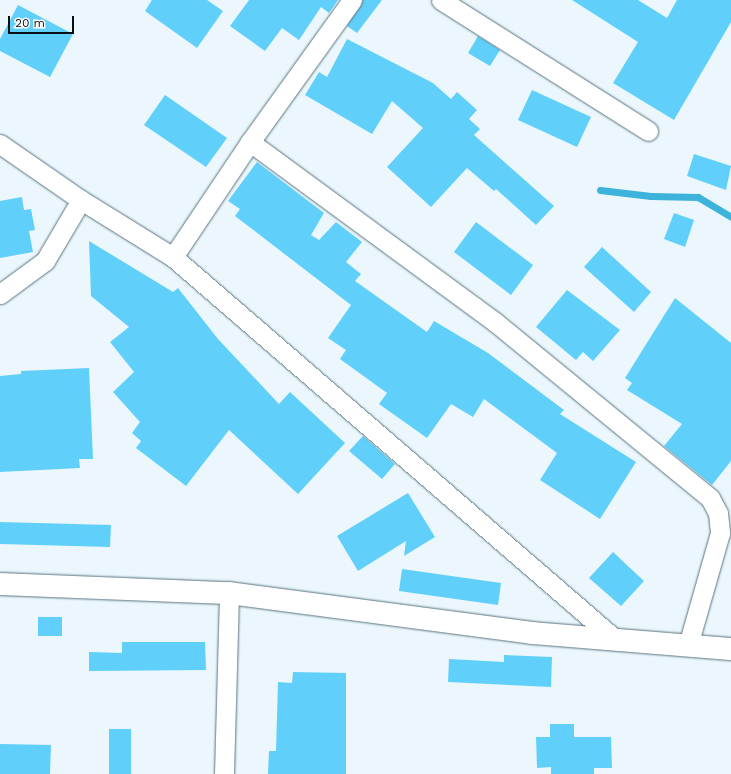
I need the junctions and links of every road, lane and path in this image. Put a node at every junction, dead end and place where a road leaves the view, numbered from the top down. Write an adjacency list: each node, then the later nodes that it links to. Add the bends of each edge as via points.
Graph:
1 (352, 0): 4 (street)
2 (441, 0): 3 (street)
3 (648, 131)
4 (250, 142): 7 (street); 12 (street, via 495,322 710,498 718,513 720,533)
5 (0, 144): 6 (street)
6 (81, 200): 7 (street); 8 (street, via 44,261)
7 (173, 258): 11 (street)
8 (0, 294)
9 (0, 584): 10 (street)
10 (229, 593): 11 (street, via 532,633); 14 (street)
11 (616, 640): 12 (street)
12 (688, 645): 13 (street)
13 (731, 649)
14 (224, 774)

